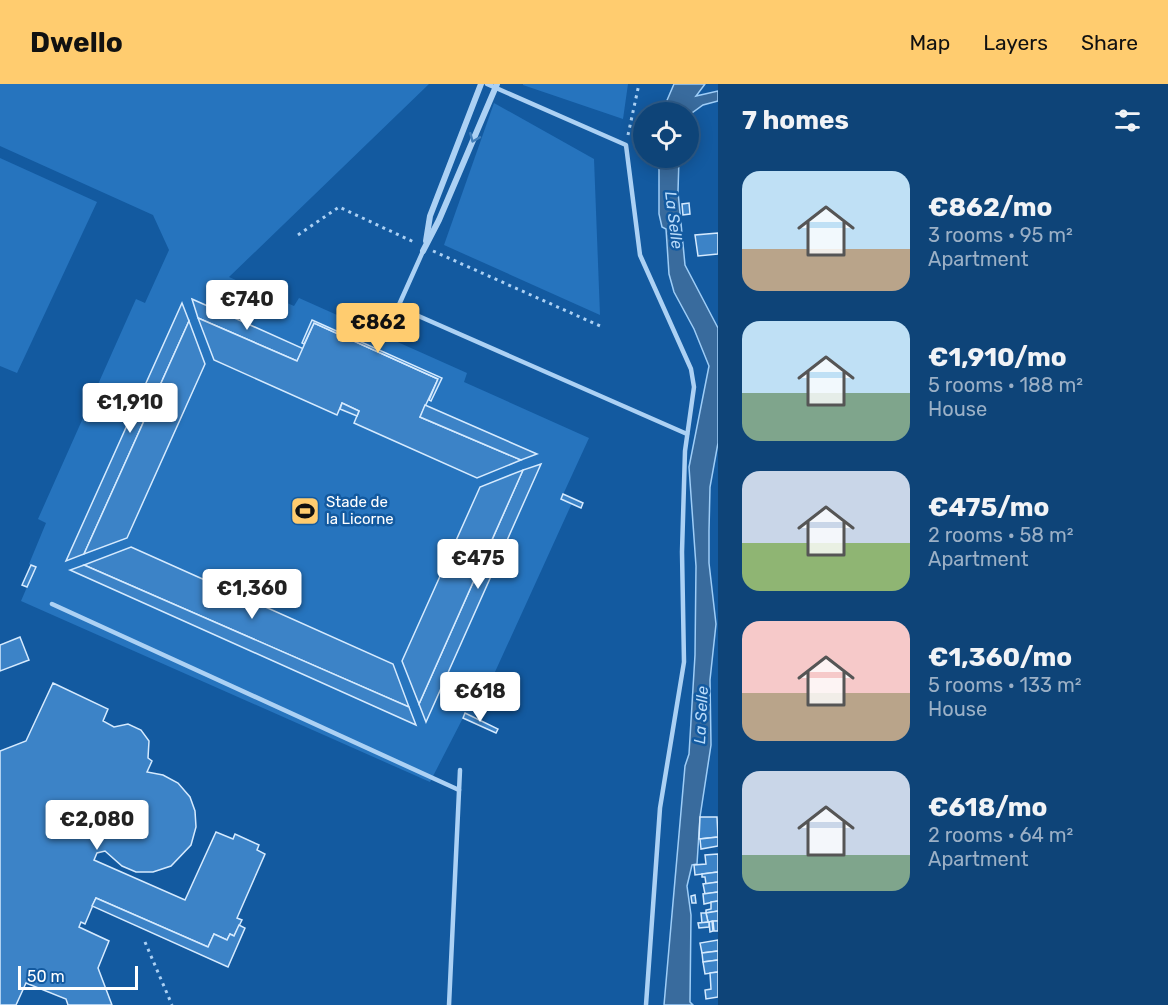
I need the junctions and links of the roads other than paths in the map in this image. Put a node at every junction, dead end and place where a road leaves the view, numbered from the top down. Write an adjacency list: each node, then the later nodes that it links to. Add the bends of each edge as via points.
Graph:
1 (481, 84): 4 (street, via 430,216)
2 (487, 84): 3 (lane)
3 (496, 86): 4 (street, one-way to 4); 5 (lane, via 626,145 640,255 691,369 694,387)
4 (424, 249): 5 (lane, via 398,307)
5 (687, 434): 10 (lane, via 682,552 684,662 660,808)
6 (52, 604): 8 (lane)
7 (460, 770): 8 (lane)
8 (459, 790): 9 (lane)
9 (449, 1005)
10 (646, 1005)

